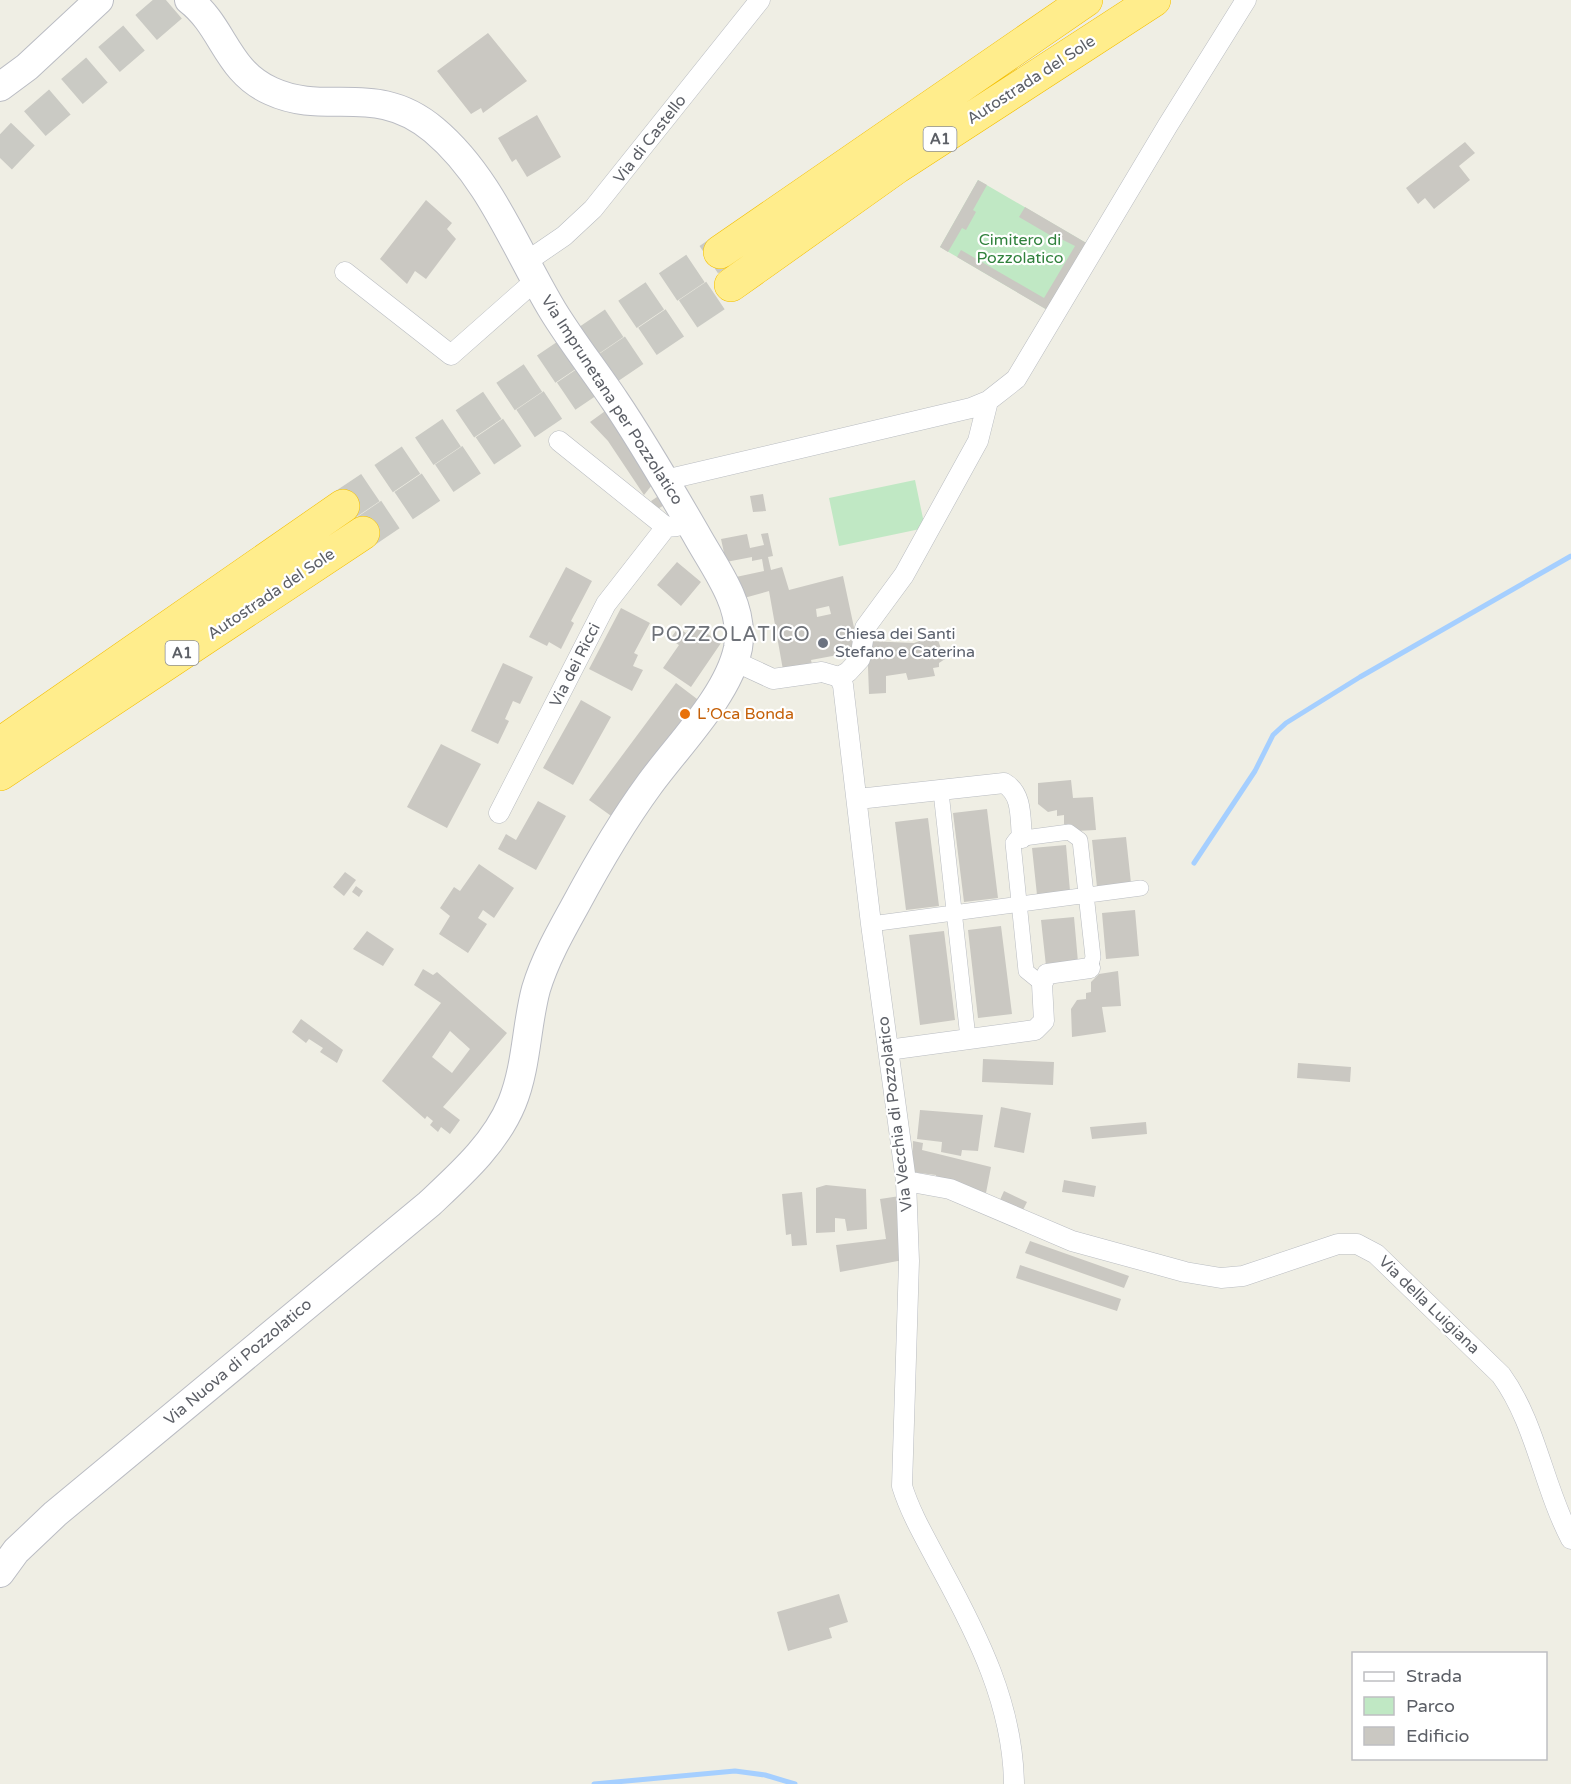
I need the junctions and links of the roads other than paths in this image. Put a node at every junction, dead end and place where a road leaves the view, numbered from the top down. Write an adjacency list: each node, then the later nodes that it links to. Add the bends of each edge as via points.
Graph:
1 (99, 0): 7 (main road)
2 (189, 0): 9 (main road, Via Imprunetana per Pozzolatico, via 211,23 238,66 267,90 293,99 387,105 432,128 470,170 495,206)
3 (760, 0): 9 (street, Via di Castello, via 593,210)
4 (1086, 0): 8 (highway, Autostrada del Sole / A1)
5 (1154, 0): 11 (highway, Autostrada del Sole / A1, via 897,167)
6 (1246, 0): 12 (street, via 1016,379)
7 (0, 87)
8 (720, 252)
9 (531, 271): 10 (street, Via Imprunetana per Pozzolatico, via 452,355); 14 (main road, Via Imprunetana per Pozzolatico)
10 (345, 272)
11 (730, 285)
12 (988, 401): 14 (street, via 949,414); 19 (street, via 978,441 904,575 865,628 860,659)
13 (559, 441): 16 (street, Via Imprunetana per Pozzolatico)
14 (665, 480): 16 (main road, Via Imprunetana per Pozzolatico)
15 (343, 506): 20 (highway, Autostrada del Sole / A1)
16 (677, 523): 18 (main road, Via Imprunetana per Pozzolatico, via 735,607 739,630); 24 (street, Via dei Ricci, via 620,582 606,604)
17 (363, 532): 21 (highway, Autostrada del Sole / A1)
18 (734, 661): 19 (street, via 773,679 822,672); 35 (main road, Via Imprunetana per Pozzolatico, via 709,706 625,819 550,952 535,993 518,1085 504,1119)
19 (839, 677): 23 (street, Via Vecchia di Pozzolatico, via 845,694)
20 (0, 744)
21 (0, 774)
22 (941, 792): 23 (street); 25 (street, via 1004,783 1018,799); 29 (street)
23 (858, 800): 30 (street, Via Vecchia di Pozzolatico)
24 (499, 813)
25 (1022, 838): 27 (street, via 1075,834 1080,840); 28 (street, via 1012,843)
26 (1141, 888): 27 (street)
27 (1085, 896): 28 (street); 31 (street, via 1093,957)
28 (1018, 903): 29 (street); 32 (street, via 1026,971)
29 (954, 913): 30 (street); 33 (street)
30 (871, 924): 34 (street, Via Vecchia di Pozzolatico)
31 (1090, 968): 32 (street, via 1047,974)
32 (1042, 984): 33 (street, via 1044,1021 1035,1030)
33 (968, 1038): 34 (street)
34 (888, 1050): 36 (street, Via Vecchia di Pozzolatico)
35 (480, 1154): 38 (main road, Via Nuova di Pozzolatico, via 429,1204 55,1514 16,1551)
36 (906, 1181): 37 (street, Via della Luigiana, via 950,1189 1072,1241 1194,1274 1243,1276 1338,1244 1357,1244 1376,1254 1501,1375 1517,1397 1556,1510); 39 (street, Via Vecchia di Pozzolatico, via 909,1261 902,1485 909,1509 974,1628 995,1678 1014,1756)
37 (1571, 1539)
38 (0, 1573)
39 (1014, 1784)

